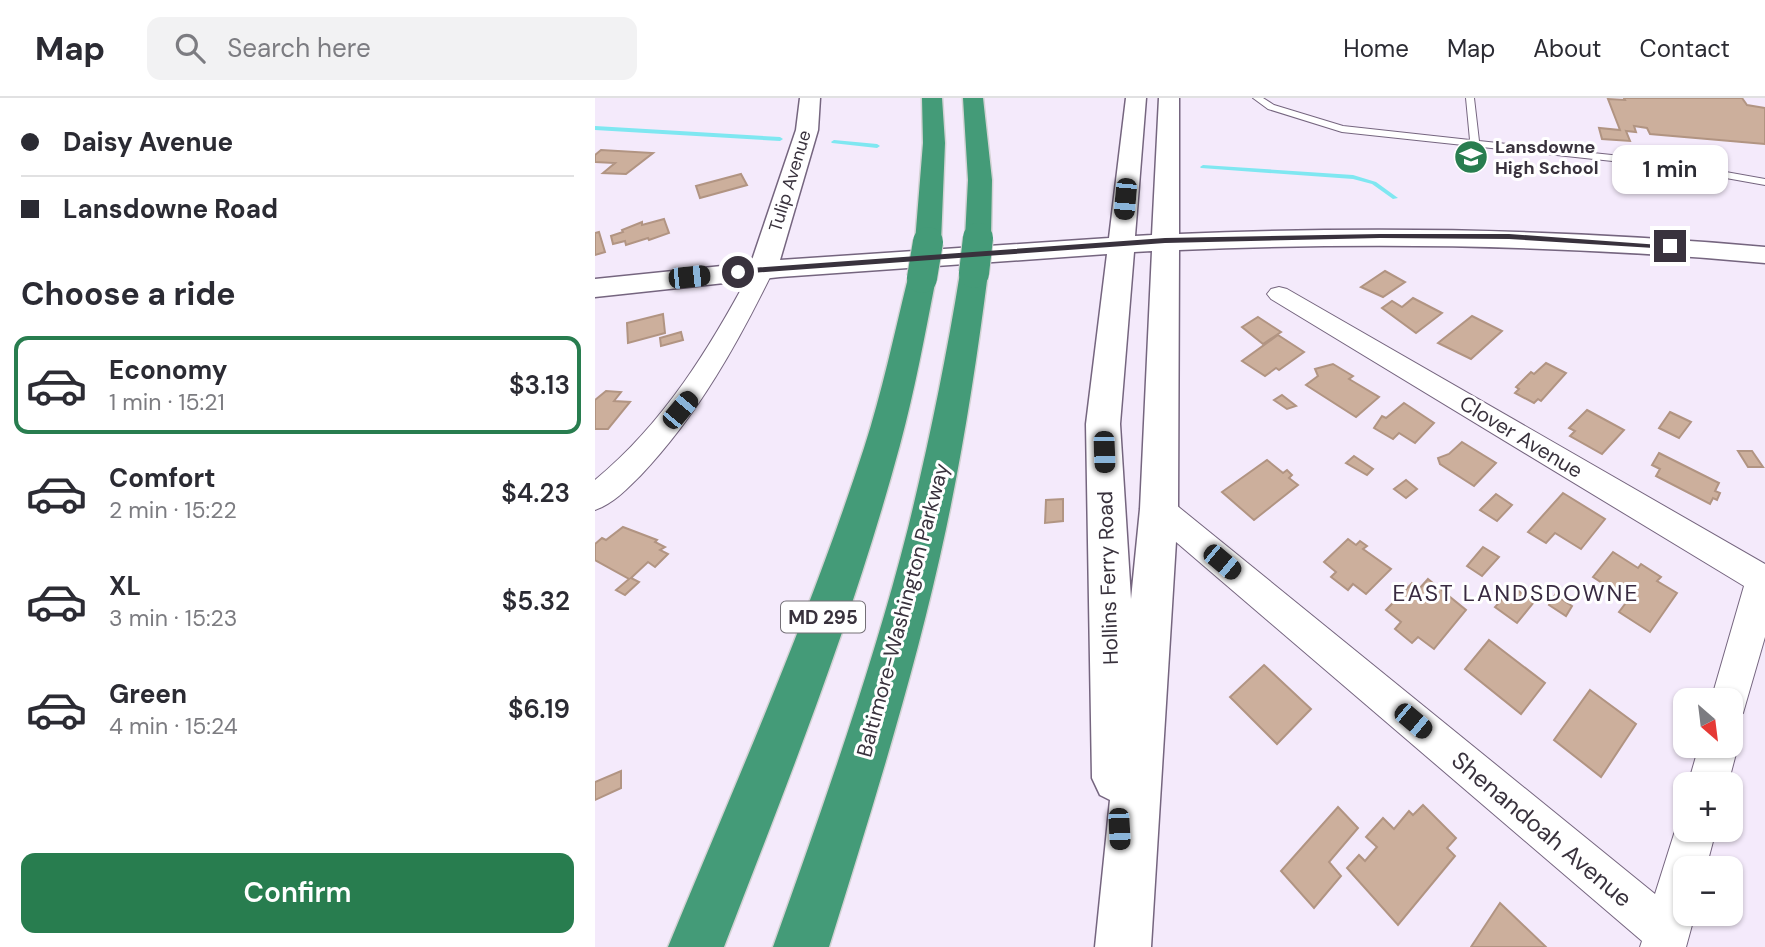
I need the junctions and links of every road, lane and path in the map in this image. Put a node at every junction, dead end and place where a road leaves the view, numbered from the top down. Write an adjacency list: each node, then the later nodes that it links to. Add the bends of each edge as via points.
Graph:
1 (810, 98): 13 (street, Tulip Avenue, via 807,130)
2 (932, 98): 22 (highway, MD 295, via 933,170 925,260 875,468 750,816)
3 (973, 98): 23 (highway, Baltimore-Washington Parkway, via 980,180 976,256 965,351 944,465 907,612)
4 (1136, 98): 11 (street, Hollins Ferry Road)
5 (1169, 98): 10 (street, Hollins Ferry Road)
6 (1257, 98): 8 (lane, via 1271,107 1342,129)
7 (1470, 98): 8 (lane)
8 (1475, 144): 9 (lane, via 1659,163)
9 (1765, 182)
10 (1165, 241): 11 (street); 12 (street, via 1509,237); 17 (street, Hollins Ferry Road)
11 (1121, 243): 13 (street); 21 (street, Hollins Ferry Road, via 1103,424)
12 (1765, 255)
13 (763, 269): 14 (street); 16 (street, Tulip Avenue, via 693,394 653,443)
14 (595, 288)
15 (1279, 294): 18 (street, Clover Avenue, via 1763,580)
16 (595, 498)
17 (1159, 509): 20 (street, Shenandoah Avenue); 21 (street, Hollins Ferry Road)
18 (1734, 688)
19 (1692, 842): 20 (street)
20 (1665, 940)
21 (1124, 941)
22 (696, 947)
23 (801, 947)

